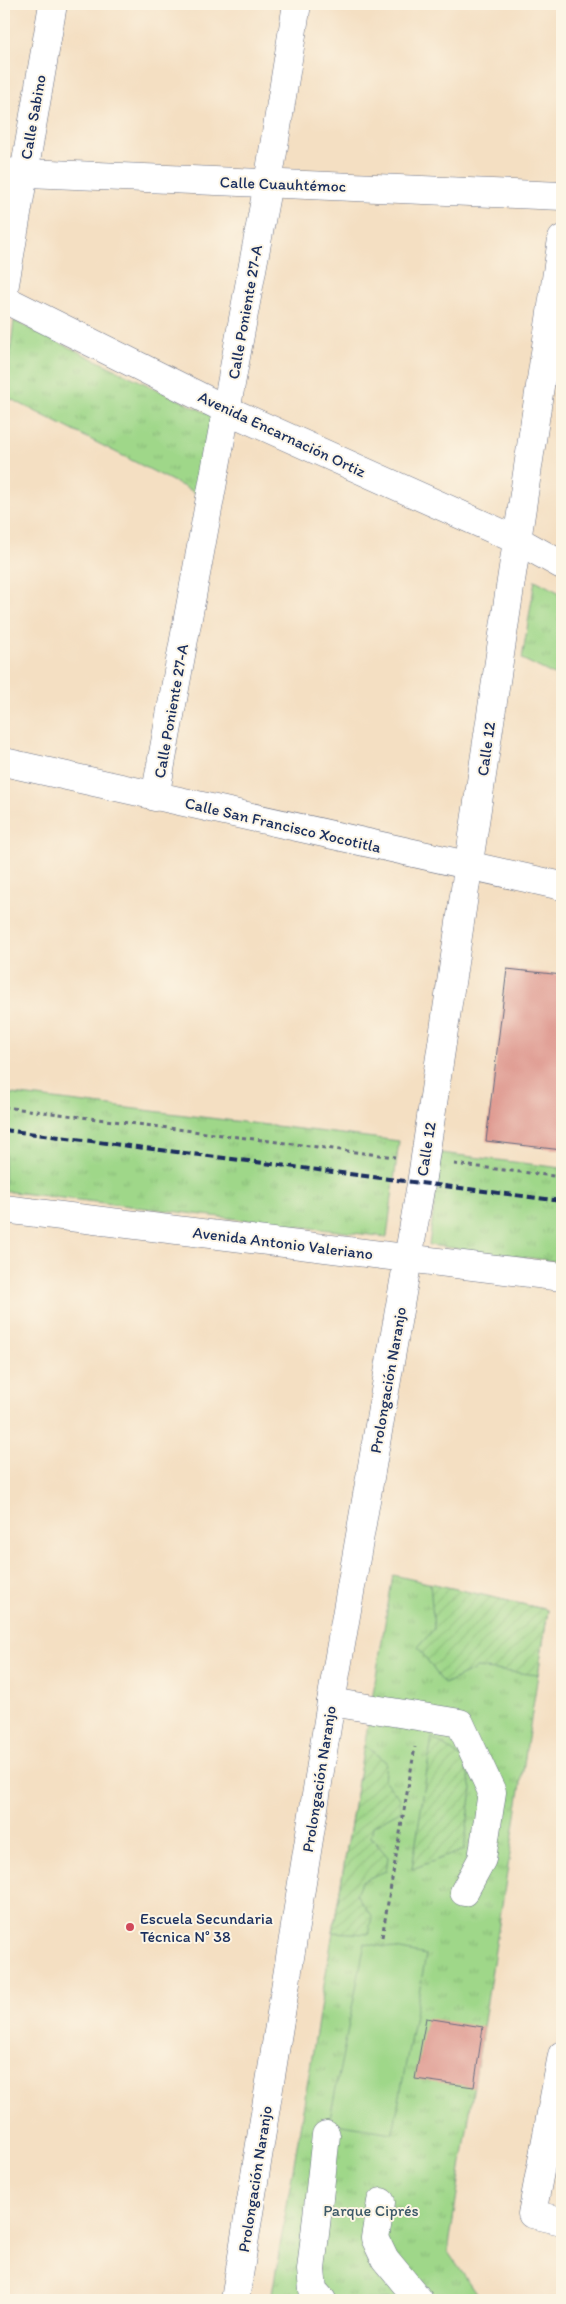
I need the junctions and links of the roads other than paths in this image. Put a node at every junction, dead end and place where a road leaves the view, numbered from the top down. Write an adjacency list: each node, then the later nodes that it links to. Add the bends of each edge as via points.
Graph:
1 (53, 4): 3 (street, Calle Sabino)
2 (297, 4): 4 (street, Calle Poniente 27-A)
3 (13, 173): 4 (street, Calle Cuauhtémoc); 7 (street, Calle Sabino)
4 (268, 184): 5 (street, Calle Cuauhtémoc); 9 (street, Calle Poniente 27-A)
5 (562, 196)
6 (562, 239): 10 (street, Calle 12)
7 (4, 290)
8 (4, 299): 9 (street, Avenida Encarnación Ortiz)
9 (227, 410): 10 (street, Avenida Encarnación Ortiz); 13 (street, Calle Poniente 27-A)
10 (517, 540): 11 (street, Avenida Encarnación Ortiz); 14 (street, Calle 12)
11 (562, 565)
12 (4, 762): 13 (street, Calle San Francisco Xocotitla)
13 (155, 797): 14 (street, Calle San Francisco Xocotitla)
14 (469, 867): 15 (street, Calle San Francisco Xocotitla); 17 (street, Calle 12)
15 (562, 886)
16 (4, 1209): 17 (street, Avenida Antonio Valeriano)
17 (409, 1258): 18 (street, Avenida Antonio Valeriano); 19 (street, Prolongación Naranjo)
18 (562, 1277)
19 (331, 1702): 20 (street, via 460,1723 492,1792 482,1860); 25 (street, Prolongación Naranjo)
20 (464, 1892)
21 (562, 2055): 24 (street, via 532,2214)
22 (326, 2136): 26 (street, via 311,2270 313,2290)
23 (381, 2202): 27 (street, via 375,2238 385,2259)
24 (562, 2221)
25 (235, 2300)
26 (322, 2300)
27 (419, 2300)

